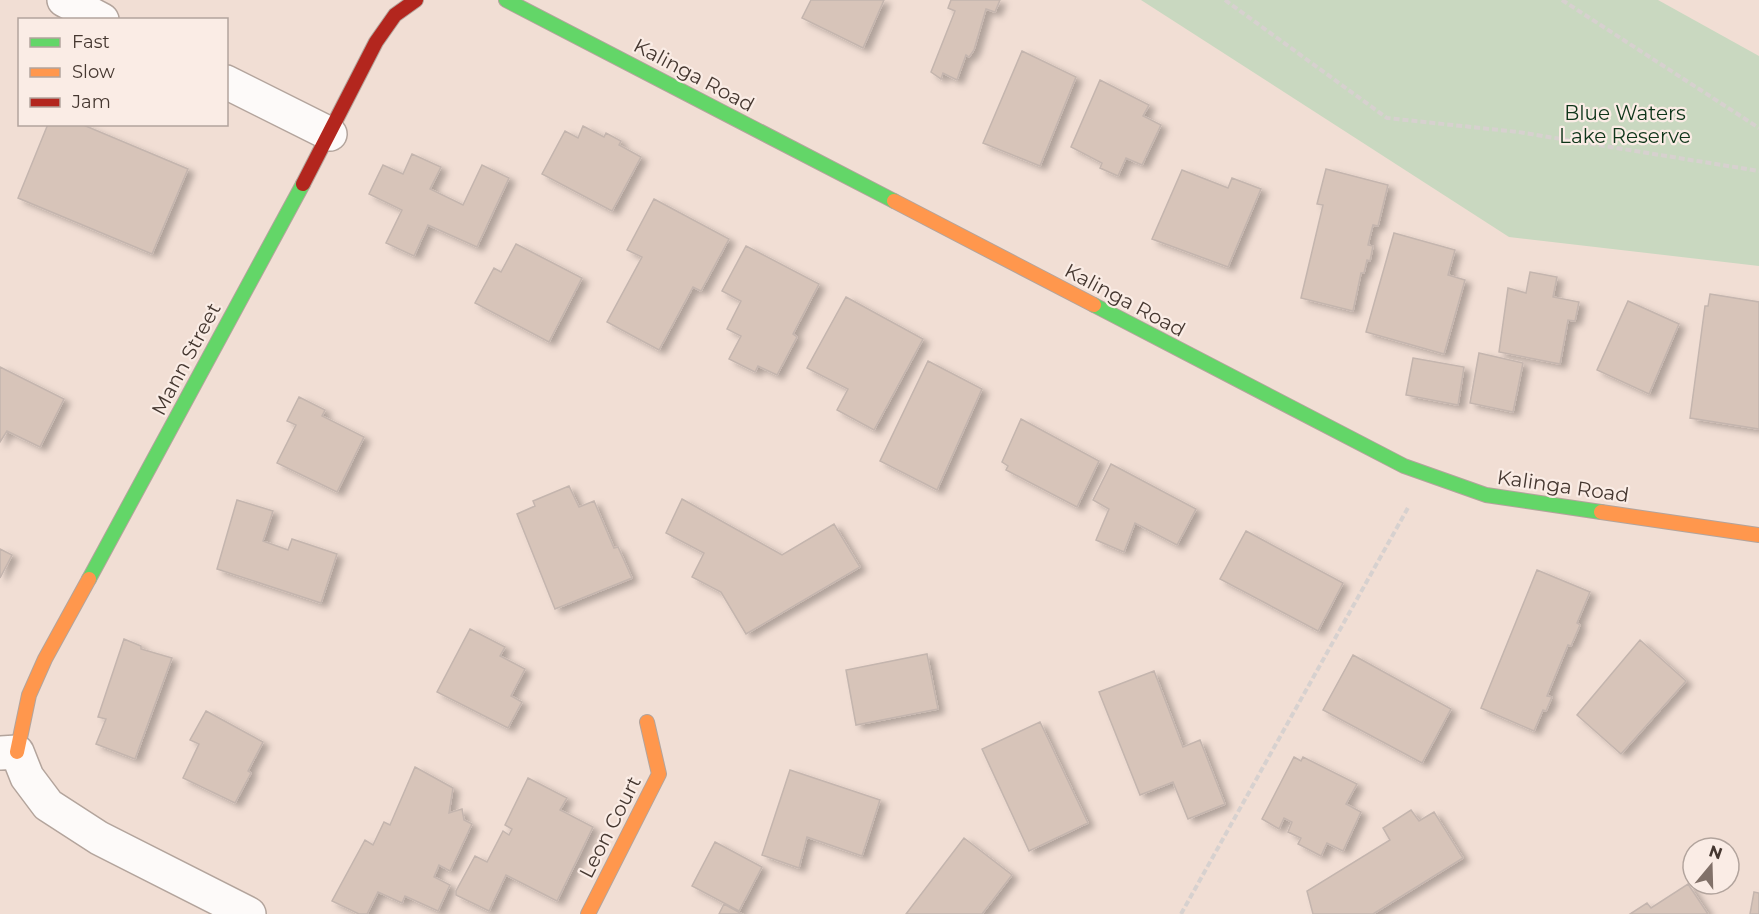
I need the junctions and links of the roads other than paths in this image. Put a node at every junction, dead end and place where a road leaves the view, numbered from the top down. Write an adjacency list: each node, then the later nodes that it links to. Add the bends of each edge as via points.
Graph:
1 (64, 0): 4 (street)
2 (416, 0): 6 (street, Mann Street, via 395,15 376,42)
3 (506, 0): 7 (street, Kalinga Road, via 1404,466 1486,495)
4 (98, 18)
5 (228, 83): 6 (street)
6 (330, 134): 9 (street, Mann Street, via 45,659)
7 (1759, 535)
8 (647, 722): 11 (street, Leon Court, via 659,774)
9 (8, 752): 10 (street, via 48,805 99,838)
10 (249, 914)
11 (588, 914)

